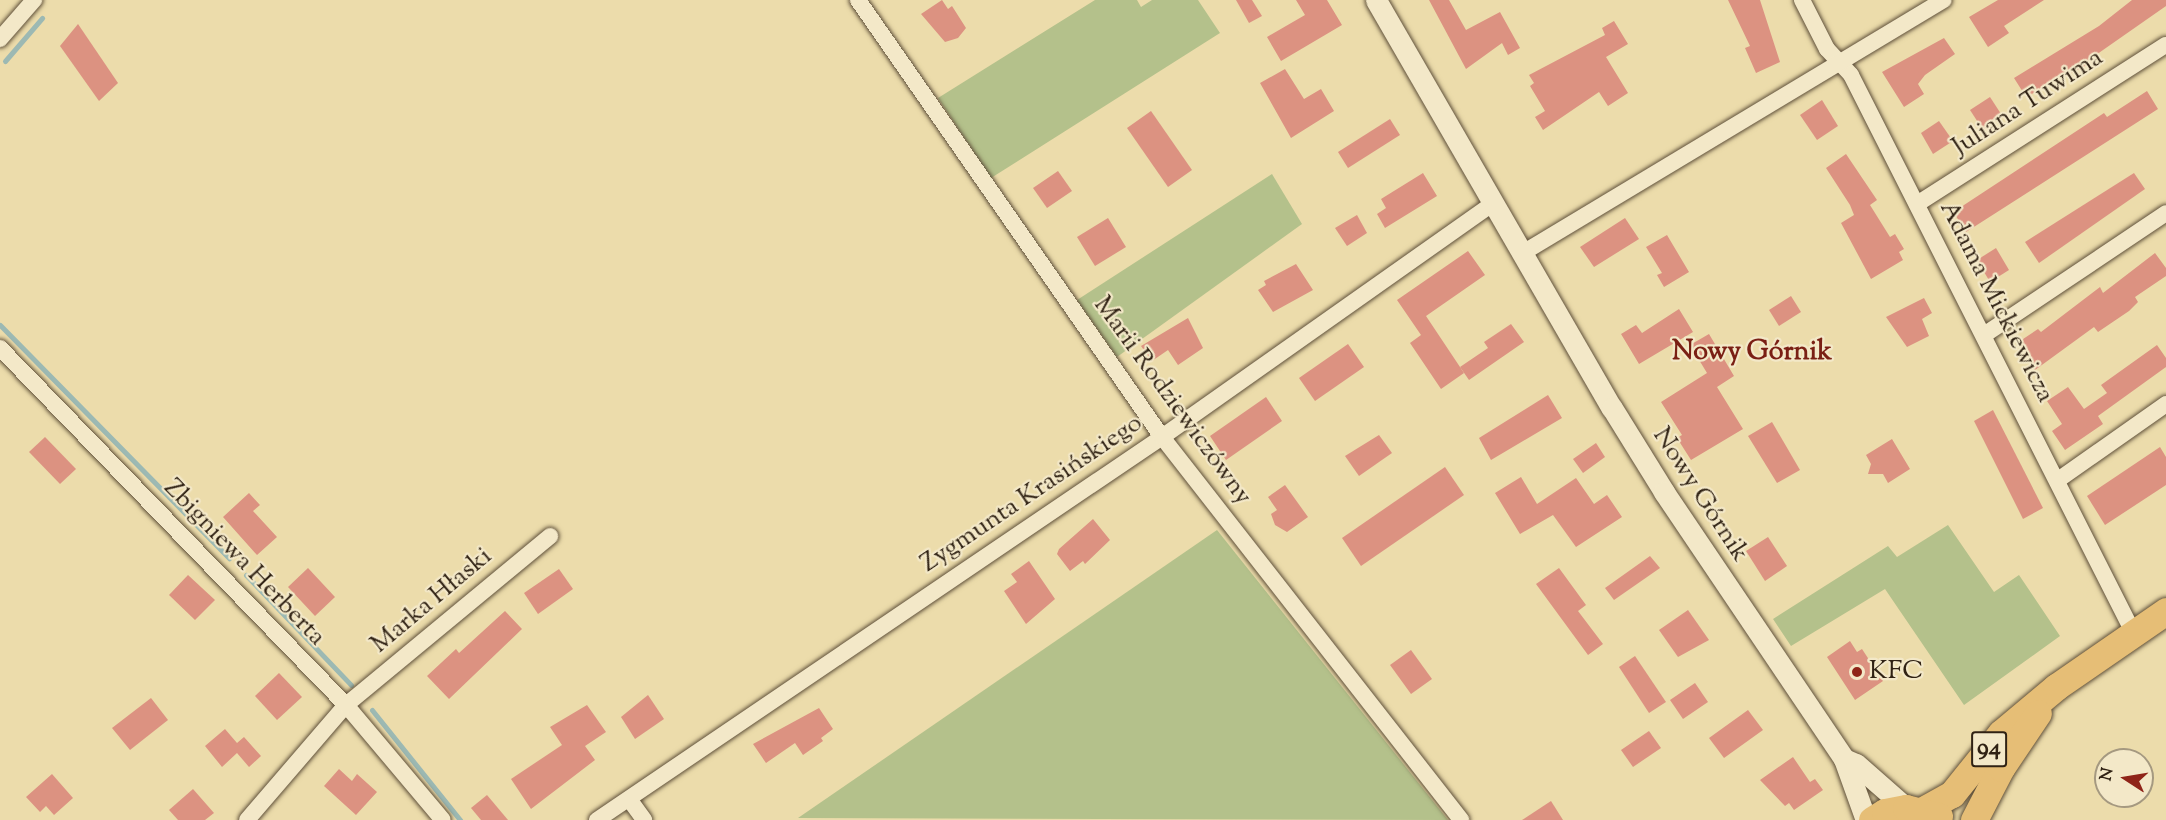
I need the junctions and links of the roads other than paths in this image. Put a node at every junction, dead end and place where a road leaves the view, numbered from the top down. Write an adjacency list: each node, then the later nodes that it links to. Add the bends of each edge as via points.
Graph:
1 (34, 0): 6 (street)
2 (858, 0): 16 (street, Marii Rodziewiczówny)
3 (1376, 0): 10 (street, Nowy Górnik)
4 (1802, 0): 8 (street, Adama Mickiewicza)
5 (1944, 0): 8 (street)
6 (0, 39)
7 (2166, 45): 9 (street, Juliana Tuwima)
8 (1838, 62): 9 (street, Adama Mickiewicza, via 1849,70); 12 (street)
9 (1917, 204): 13 (street, Adama Mickiewicza)
10 (1491, 205): 12 (street, Nowy Górnik); 16 (street, Zygmunta Krasińskiego)
11 (2166, 213): 13 (street)
12 (1521, 254): 23 (street, Nowy Górnik, via 1664,492)
13 (1984, 335): 17 (street, Adama Mickiewicza)
14 (0, 348): 22 (street, Zbigniewa Herberta)
15 (2166, 404): 17 (street)
16 (1162, 436): 24 (street, Zygmunta Krasińskiego); 30 (street, Marii Rodziewiczówny)
17 (2058, 480): 20 (street, Adama Mickiewicza)
18 (550, 536): 22 (street, Marka Hłaski)
19 (2166, 611): 20 (main road, 94)
20 (2134, 634): 21 (main road, 94)
21 (2056, 687): 25 (main road, 94, via 2001,733 1952,794); 33 (main road, 94, via 2001,768)
22 (346, 705): 26 (street, Marka Hłaski); 27 (street, Zbigniewa Herberta)
23 (1844, 759): 25 (street, Nowy Górnik); 31 (street, Nowy Górnik)
24 (629, 800): 28 (street, Zygmunta Krasińskiego); 29 (street)
25 (1925, 813): 32 (main road, 94, via 1885,812)
26 (247, 820)
27 (443, 820)
28 (597, 820)
29 (644, 820)
30 (1461, 820)
31 (1866, 820)
32 (1872, 820)
33 (1974, 820)

